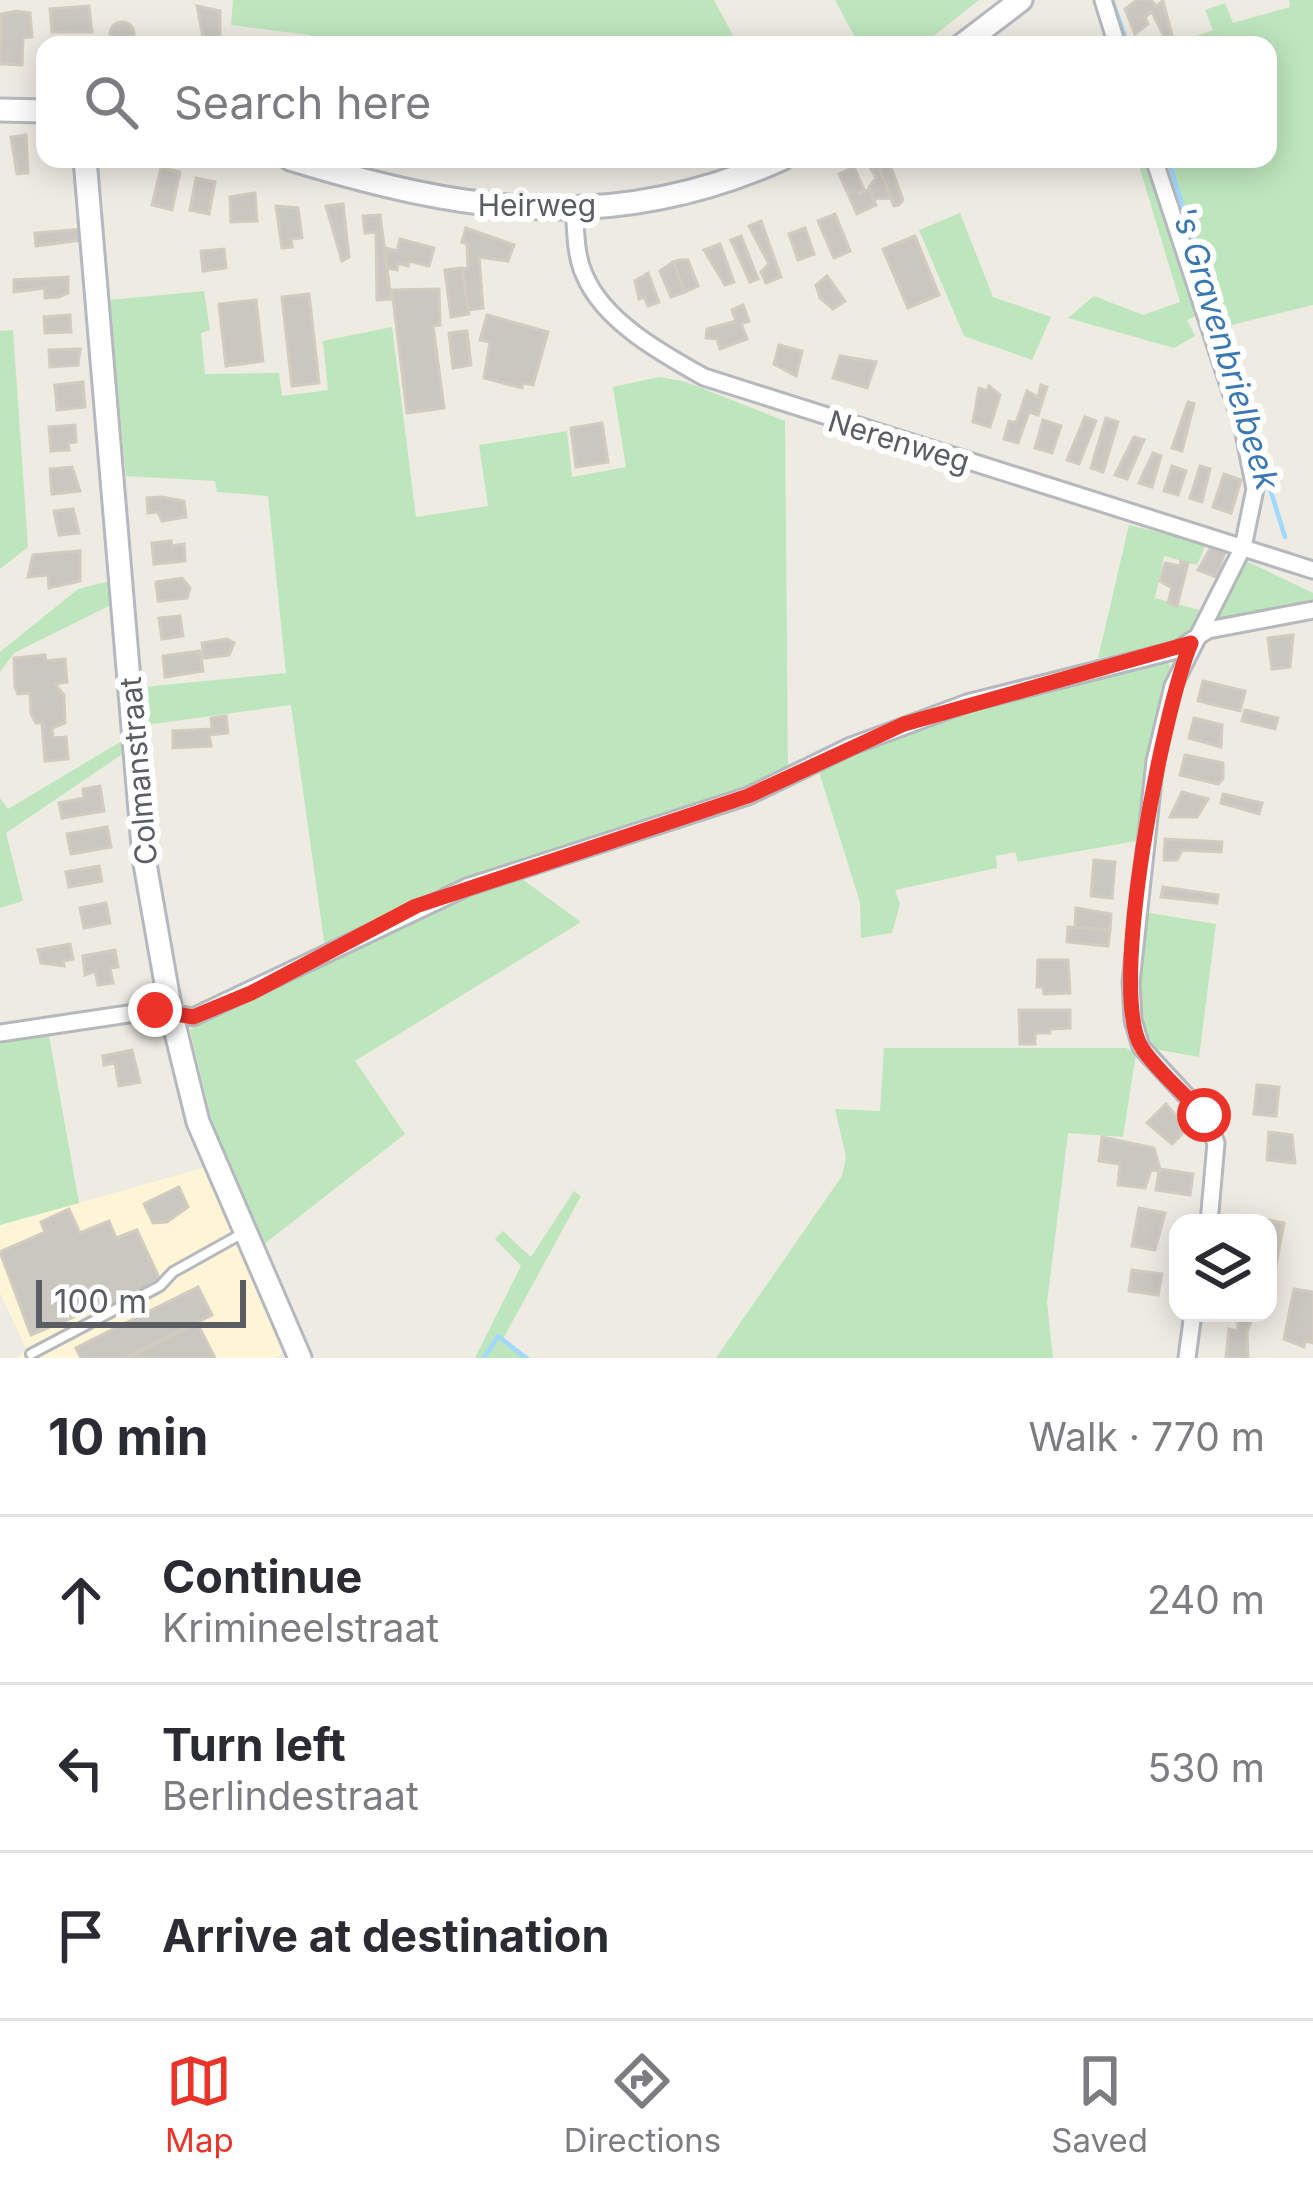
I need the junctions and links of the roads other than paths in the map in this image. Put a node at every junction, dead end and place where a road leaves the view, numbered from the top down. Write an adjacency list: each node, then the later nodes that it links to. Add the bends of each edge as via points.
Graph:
1 (1021, 0): 3 (main road)
2 (1102, 0): 4 (street)
3 (974, 36)
4 (1114, 36)
5 (0, 110): 6 (main road)
6 (36, 111)
7 (87, 168): 16 (main road, Colmanstraat, via 144,858)
8 (324, 168): 11 (main road, Heirweg, via 458,204)
9 (756, 168): 11 (main road, Heirweg, via 688,192)
10 (1157, 168): 12 (street, via 1243,428 1255,503)
11 (574, 208): 12 (street, Nerenweg, via 583,273 594,291 662,354 704,376)
12 (1243, 547): 13 (street, Nerenweg); 15 (street)
13 (1313, 570)
14 (1313, 610): 15 (street, via 1208,630)
15 (1191, 643): 16 (street, via 904,724 748,796 416,906 193,1017); 18 (street, via 1155,761 1131,982 1141,1047 1204,1115 1216,1143)
16 (171, 1012): 17 (street); 19 (main road, Colmanstraat, via 198,1122)
17 (0, 1033)
18 (1210, 1214)
19 (244, 1232): 21 (lane); 22 (main road, Colmanstraat)
20 (1192, 1322): 23 (street)
21 (31, 1354)
22 (300, 1358)
23 (1187, 1358)

